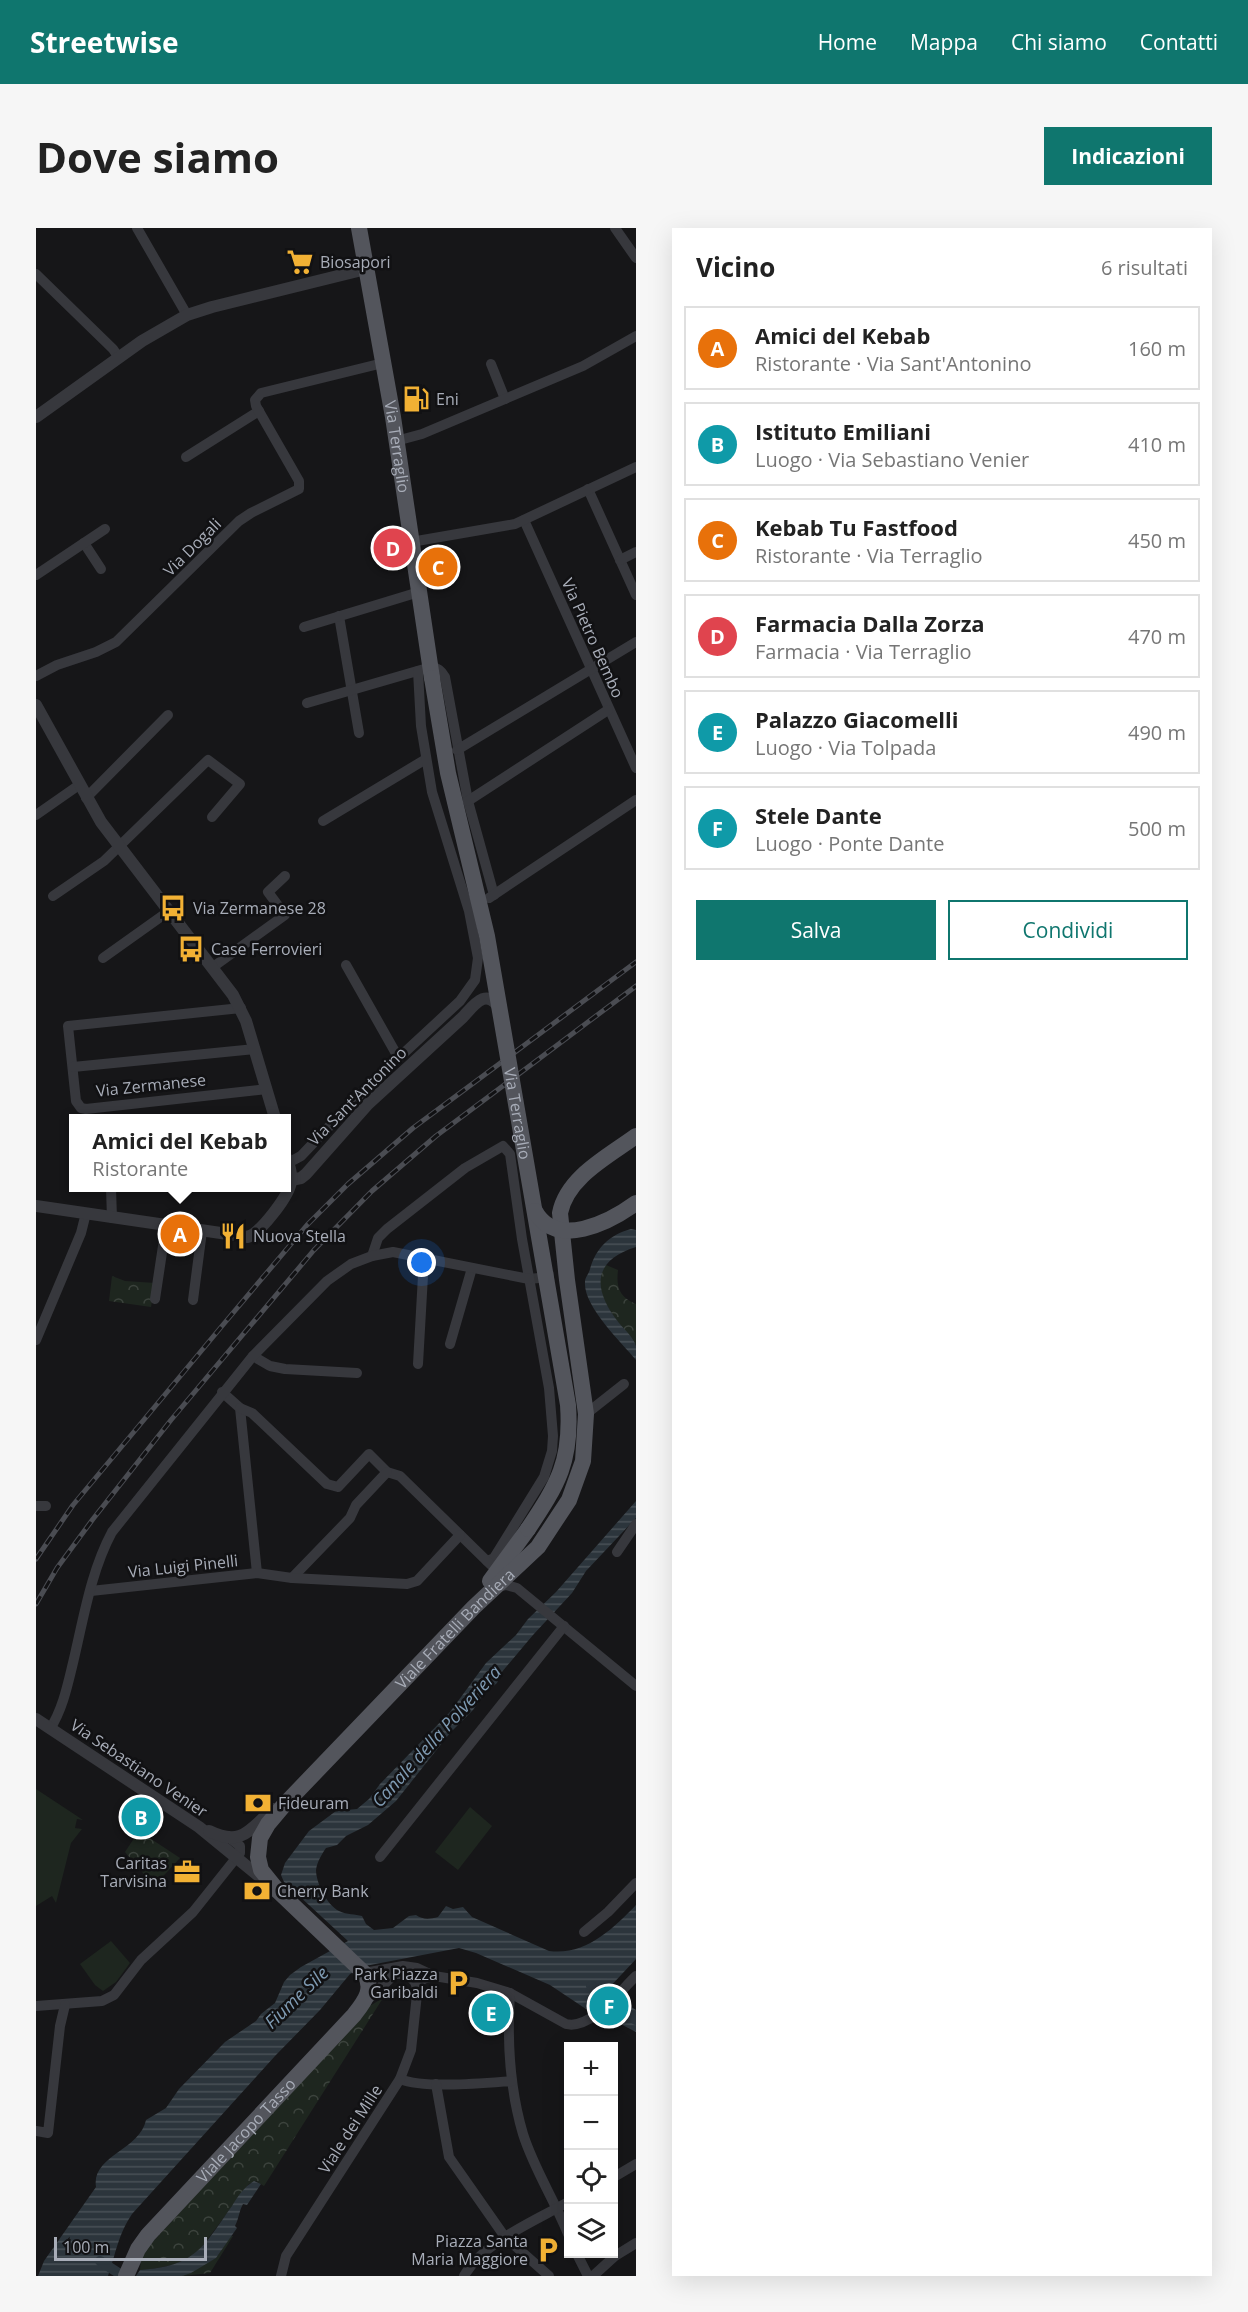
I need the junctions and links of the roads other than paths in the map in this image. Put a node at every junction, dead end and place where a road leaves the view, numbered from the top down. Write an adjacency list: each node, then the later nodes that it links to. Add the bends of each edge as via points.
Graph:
1 (137, 228): 7 (street)
2 (359, 228): 5 (main road, Via Terraglio)
3 (615, 228): 4 (street)
4 (636, 258)
5 (366, 269): 7 (street); 10 (main road, Via Terraglio)
6 (36, 274): 9 (street)
7 (187, 315): 9 (street)
8 (636, 336): 12 (street, via 602,357)
9 (119, 358): 14 (street)
10 (383, 363): 13 (street, via 265,390 255,400); 15 (main road, Via Terraglio)
11 (491, 364): 12 (street)
12 (505, 399): 15 (street)
13 (259, 411): 16 (street); 34 (street, Via Dogali, via 299,481 299,489 239,521 116,642)
14 (36, 417)
15 (396, 441): 21 (main road, Via Terraglio)
16 (186, 457)
17 (636, 467): 18 (street)
18 (588, 489): 19 (street); 24 (street)
19 (524, 520): 21 (street); 32 (street, Via Pietro Bembo)
20 (105, 529): 22 (street)
21 (411, 542): 27 (main road, Via Terraglio)
22 (84, 543): 25 (street); 26 (street)
23 (636, 552): 24 (street)
24 (620, 561): 28 (street)
25 (101, 569)
26 (36, 575)
27 (419, 592): 29 (street); 33 (main road, Via Terraglio)
28 (636, 595)
29 (339, 616): 30 (street); 35 (street)
30 (304, 627)
31 (636, 642): 32 (street)
32 (590, 669): 38 (street, Via Pietro Bembo); 41 (street)
33 (427, 672): 35 (street); 41 (street, via 437,668 445,677); 42 (street, Via Terraglio, via 421,726); 61 (main road, Via Terraglio, bridge, via 482,910)
34 (36, 676)
35 (352, 691): 36 (street); 40 (street)
36 (307, 703)
37 (36, 705): 44 (street)
38 (608, 710): 43 (street, Via Pietro Bembo); 47 (street)
39 (168, 715): 45 (street)
40 (359, 733)
41 (457, 750): 47 (street)
42 (426, 759): 50 (street); 56 (street, Via Terraglio, via 432,792)
43 (636, 768)
44 (79, 785): 45 (street); 48 (street)
45 (86, 798): 51 (street)
46 (636, 800): 53 (street)
47 (468, 801): 53 (street)
48 (36, 815)
49 (212, 817): 51 (street, via 240,784 208,760)
50 (323, 821)
51 (118, 846): 54 (street, via 104,861); 55 (street)
52 (285, 876): 59 (street, via 268,892 285,915)
53 (494, 895): 56 (street)
54 (53, 896)
55 (169, 911): 57 (street); 59 (street)
56 (469, 911): 63 (street, Via Terraglio, via 478,958 475,980 460,1001)
57 (103, 958)
58 (345, 965): 63 (street)
59 (213, 967): 60 (street)
60 (241, 1008): 62 (street); 64 (street, Via Zermanese, via 68,1026)
61 (500, 1010): 69 (street, Via Sant'Antonino, via 488,999 473,1005 368,1104 301,1178); 74 (main road, Via Terraglio, bridge)
62 (255, 1049): 64 (street, Via Zermanese); 65 (street)
63 (398, 1057): 68 (street, Via Terraglio, via 301,1156)
64 (73, 1067): 65 (street, Via Zermanese, via 76,1101 86,1109)
65 (267, 1089): 66 (street)
66 (274, 1114)
67 (636, 1136): 93 (main road, Viale Fratelli Bandiera, via 583,1176 565,1196 560,1213)
68 (291, 1159)
69 (291, 1180)
70 (111, 1192): 76 (street)
71 (286, 1192): 78 (street, via 254,1235)
72 (636, 1203): 74 (main road, bridge, via 602,1223 564,1231 546,1225)
73 (36, 1206): 75 (street)
74 (535, 1210): 96 (main road, Via Terraglio, bridge, via 570,1434 553,1492)
75 (86, 1213): 76 (street); 85 (street)
76 (112, 1218): 77 (street)
77 (166, 1226): 78 (street); 83 (street)
78 (202, 1231): 84 (street)
79 (372, 1256): 80 (street, via 393,1252); 82 (street, Viale Fratelli Bandiera, via 378,1238 387,1229 465,1168 503,1146 510,1154); 87 (street, via 351,1264 327,1281)
80 (424, 1258): 81 (street); 88 (street)
81 (472, 1268): 82 (street); 86 (street)
82 (529, 1279): 96 (street, Viale Fratelli Bandiera, via 549,1388 553,1436 544,1477)
83 (155, 1299)
84 (193, 1300)
85 (36, 1340)
86 (450, 1344)
87 (253, 1356): 89 (street, via 285,1370); 91 (street)
88 (418, 1364)
89 (357, 1374)
90 (624, 1384): 93 (street)
91 (222, 1392): 92 (street); 103 (street, via 112,1532 103,1548)
92 (240, 1408): 94 (street, via 252,1413 327,1484 338,1487 369,1454); 100 (street, Via Luigi Pinelli)
93 (586, 1414): 102 (main road, Viale Fratelli Bandiera, via 583,1461 569,1500 538,1547)
94 (387, 1472): 97 (street, via 400,1476); 101 (street, via 350,1518)
95 (636, 1524): 98 (street)
96 (520, 1528): 99 (street, Viale Fratelli Bandiera, via 494,1558); 99 (main road, Via Terraglio, via 515,1549)
97 (460, 1534): 99 (street); 101 (street, via 417,1581 407,1584)
98 (617, 1552)
99 (494, 1564): 104 (main road, Via Terraglio)
100 (257, 1573): 101 (street); 103 (street, Via Luigi Pinelli)
101 (292, 1578)
102 (493, 1589): 104 (main road, Viale Fratelli Bandiera); 105 (street, via 514,1587)
103 (91, 1590): 108 (street, via 66,1691)
104 (474, 1607): 109 (main road, Viale Fratelli Bandiera)
105 (562, 1625): 106 (street); 111 (street)
106 (636, 1686)
107 (36, 1719): 108 (street, Via Sebastiano Venier)
108 (50, 1729): 110 (street, Via Sebastiano Venier, via 199,1827)
109 (317, 1771): 110 (street); 113 (main road, Viale Fratelli Bandiera, via 273,1818 260,1838 261,1870)
110 (236, 1845): 113 (street, Via Sebastiano Venier); 121 (street, via 194,1912 141,1960 114,1995 102,2001)
111 (380, 1857)
112 (636, 1883): 114 (street)
113 (278, 1892): 115 (main road, Viale Fratelli Bandiera)
114 (584, 1932)
115 (364, 1973): 116 (street, via 403,1966); 120 (main road, via 369,1988)
116 (434, 1976): 118 (street, via 423,1979); 119 (street)
117 (636, 1976): 119 (street, via 591,2018 573,2025)
118 (417, 1988): 120 (street, Viale Jacopo Tasso, via 410,1976 399,1973); 123 (street, Viale dei Mille, via 411,2050)
119 (510, 1993): 124 (street)
120 (364, 2003): 135 (main road, Viale Jacopo Tasso, via 148,2235)
121 (65, 2005): 122 (street); 126 (street, via 48,2133)
122 (36, 2006)
123 (400, 2079): 125 (street); 136 (street, Viale dei Mille, via 286,2256)
124 (512, 2081): 125 (street); 130 (street, via 524,2136)
125 (436, 2084): 132 (street, via 449,2157)
126 (36, 2132)
127 (636, 2164): 128 (street)
128 (618, 2174)
129 (565, 2204): 130 (street)
130 (556, 2209): 131 (street); 132 (street)
131 (564, 2226)
132 (505, 2237): 137 (street); 138 (street)
133 (636, 2243): 140 (street)
134 (579, 2258): 139 (street)
135 (126, 2276)
136 (281, 2276)
137 (464, 2276)
138 (549, 2276)
139 (588, 2276)
140 (593, 2276)

